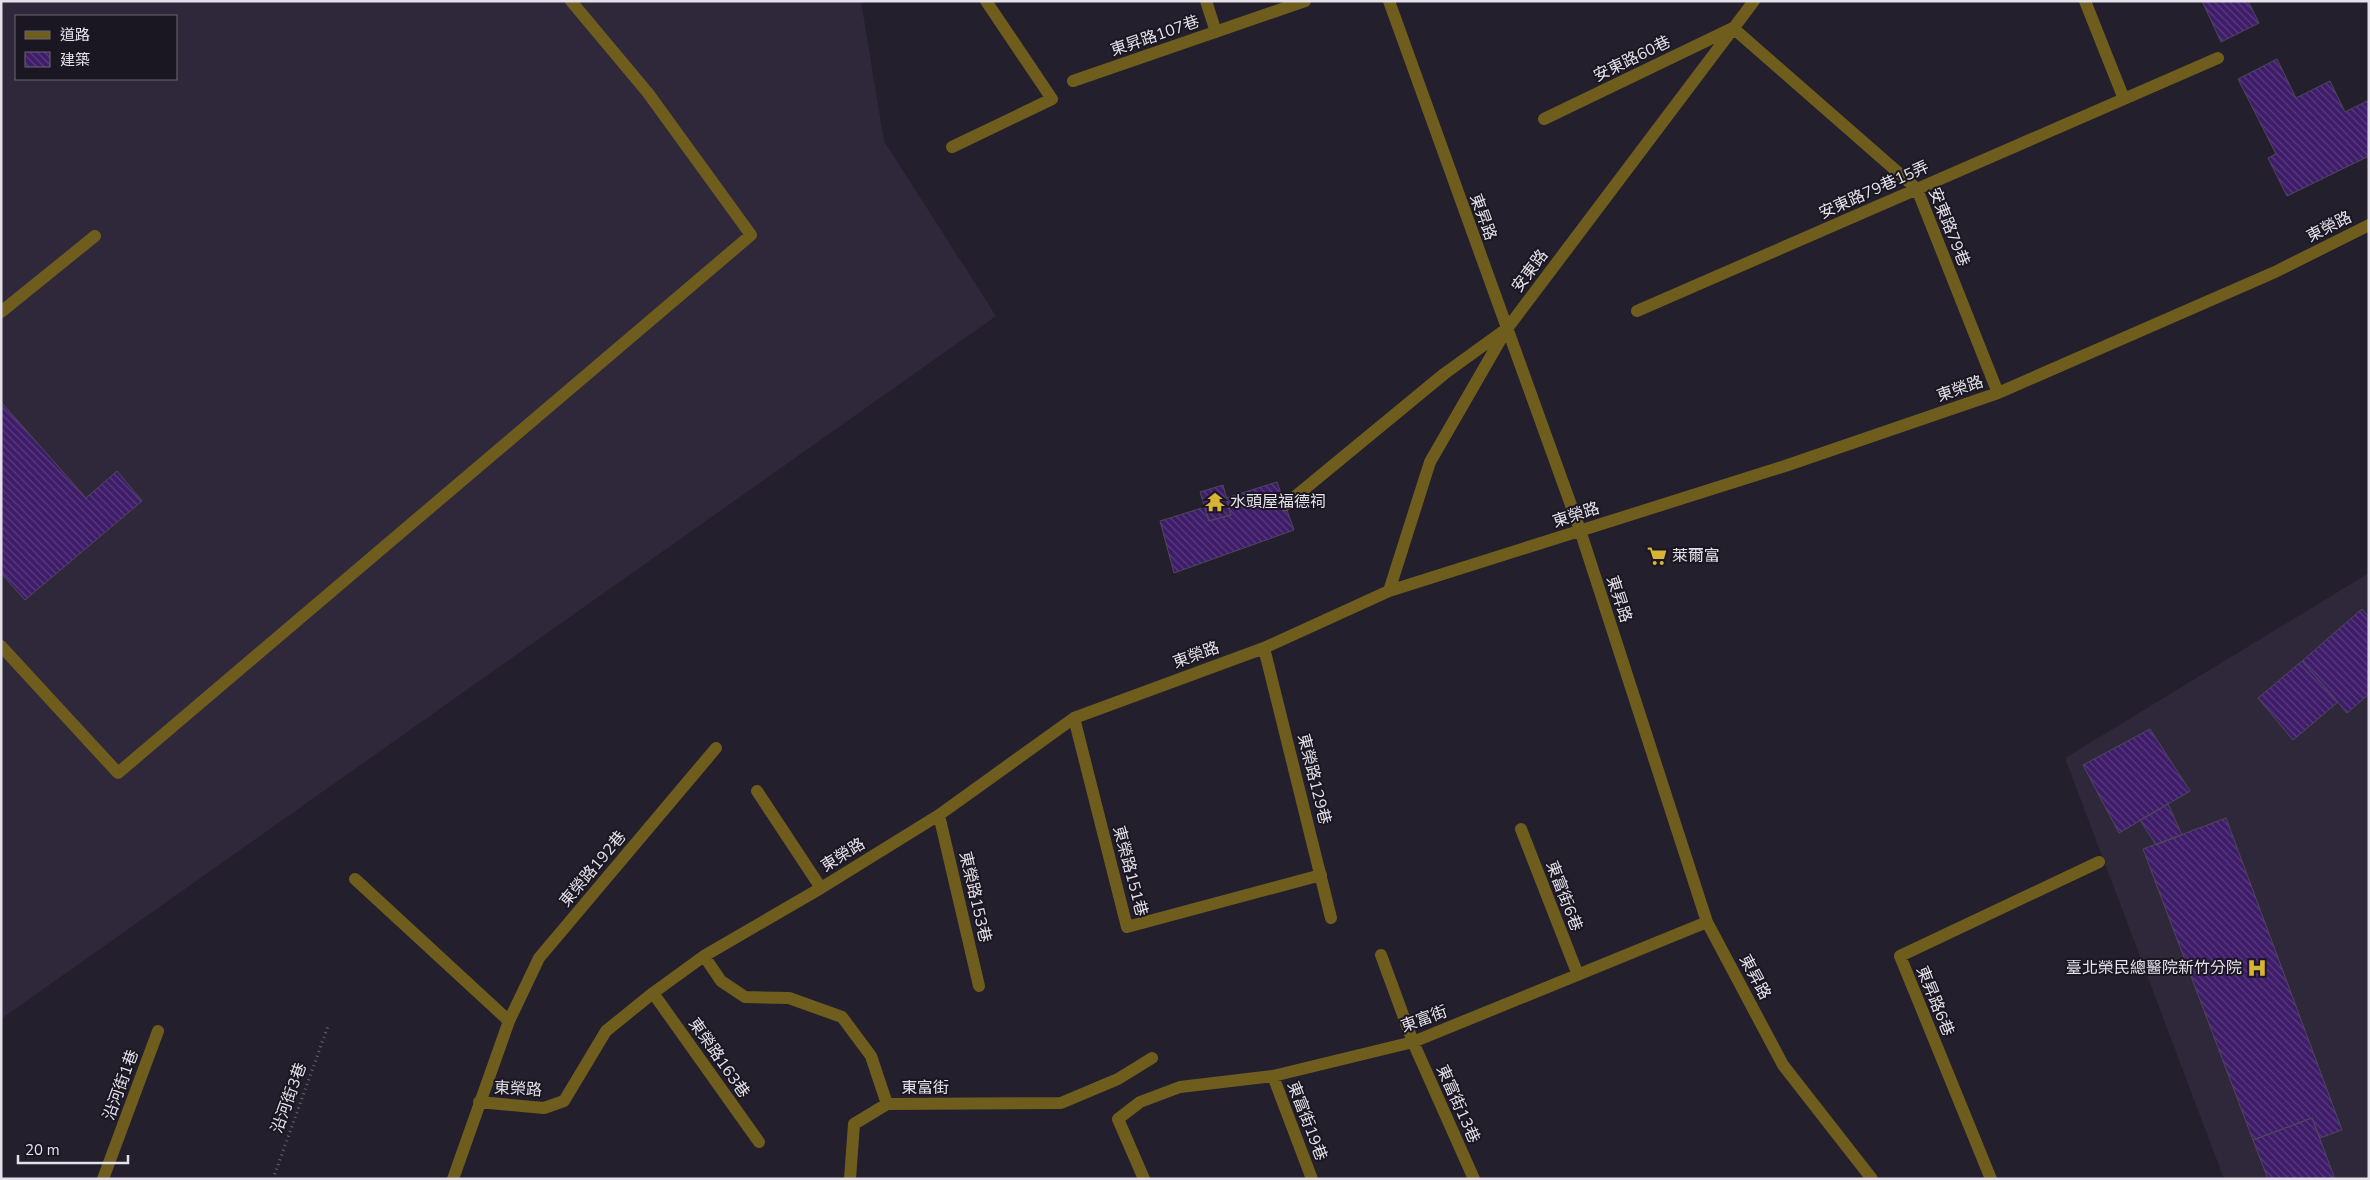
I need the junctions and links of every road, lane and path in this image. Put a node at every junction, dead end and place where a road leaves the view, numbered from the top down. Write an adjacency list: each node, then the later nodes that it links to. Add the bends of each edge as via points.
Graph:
1 (571, 1): 25 (street, via 648,92 751,235 118,773)
2 (986, 1): 14 (street, via 1052,99)
3 (1206, 1): 9 (street)
4 (1305, 1): 9 (street, 東昇路107巷)
5 (1389, 1): 20 (street, 東昇路)
6 (1754, 1): 8 (street, 安東路)
7 (2085, 1): 12 (street)
8 (1734, 28): 13 (street, 安東路60巷); 15 (street, 安東路79巷); 20 (street, 安東路)
9 (1216, 32): 11 (street, 東昇路107巷)
10 (2218, 58): 12 (street, 安東路79巷15弄)
11 (1073, 81)
12 (2124, 99): 15 (street, 安東路79巷15弄)
13 (1544, 119)
14 (952, 147)
15 (1917, 189): 18 (street, 安東路79巷15弄); 21 (street, 安東路79巷)
16 (2369, 225): 21 (street, 東榮路, via 2275,272)
17 (95, 236): 19 (street)
18 (1637, 311)
19 (1, 312)
20 (1506, 330): 22 (street, via 1444,374); 23 (street, 東昇路); 24 (street, 安東路, via 1430,462)
21 (1998, 393): 23 (street, 東榮路, via 1785,466)
22 (1285, 504)
23 (1580, 530): 24 (street, 東榮路); 37 (street, 東昇路)
24 (1388, 592): 26 (street, 東榮路)
25 (1, 646)
26 (1264, 648): 27 (street, 東榮路); 33 (street, 東榮路129巷)
27 (1074, 718): 30 (street, 東榮路); 33 (street, 東榮路151巷, via 1127,927)
28 (716, 748): 43 (street, 東榮路192巷, via 539,958)
29 (757, 791): 35 (street, 東榮路)
30 (939, 815): 35 (street, 東榮路); 41 (street, 東榮路153巷)
31 (1521, 830): 40 (street, 東富街6巷)
32 (2099, 862): 60 (street, 東昇路6巷, via 1900,956)
33 (1321, 875): 36 (street, 東榮路129巷)
34 (355, 879): 43 (street)
35 (821, 888): 39 (street, 東榮路)
36 (1331, 918)
37 (1707, 922): 40 (street, 東富街); 59 (street, 東昇路, via 1783,1065)
38 (1381, 955): 46 (street, 東富街13巷)
39 (704, 956): 42 (street, 東榮路); 50 (street, 東富街, via 721,982 745,997 789,998 842,1017 871,1056)
40 (1578, 975): 46 (street, 東富街)
41 (979, 986)
42 (653, 993): 49 (street, 東榮路, via 606,1031 564,1101 544,1108); 51 (street, 東榮路163巷)
43 (509, 1021): 49 (street, 東榮路192巷)
44 (328, 1026): 53 (path, 沿河街3巷)
45 (158, 1031): 52 (street, 沿河街1巷)
46 (1413, 1042): 48 (street, 東富街); 58 (street, 東富街13巷)
47 (1152, 1058): 50 (street, 東富街, via 1118,1079 1060,1103)
48 (1273, 1076): 56 (street, 東富街, via 1180,1088 1140,1102 1118,1119); 57 (street, 東富街19巷)
49 (479, 1102): 54 (street, 東榮路)
50 (887, 1104): 55 (street, via 854,1124)
51 (759, 1142)
52 (103, 1179)
53 (273, 1179)
54 (453, 1179)
55 (850, 1179)
56 (1144, 1179)
57 (1312, 1179)
58 (1474, 1179)
59 (1872, 1179)
60 (1991, 1179)

